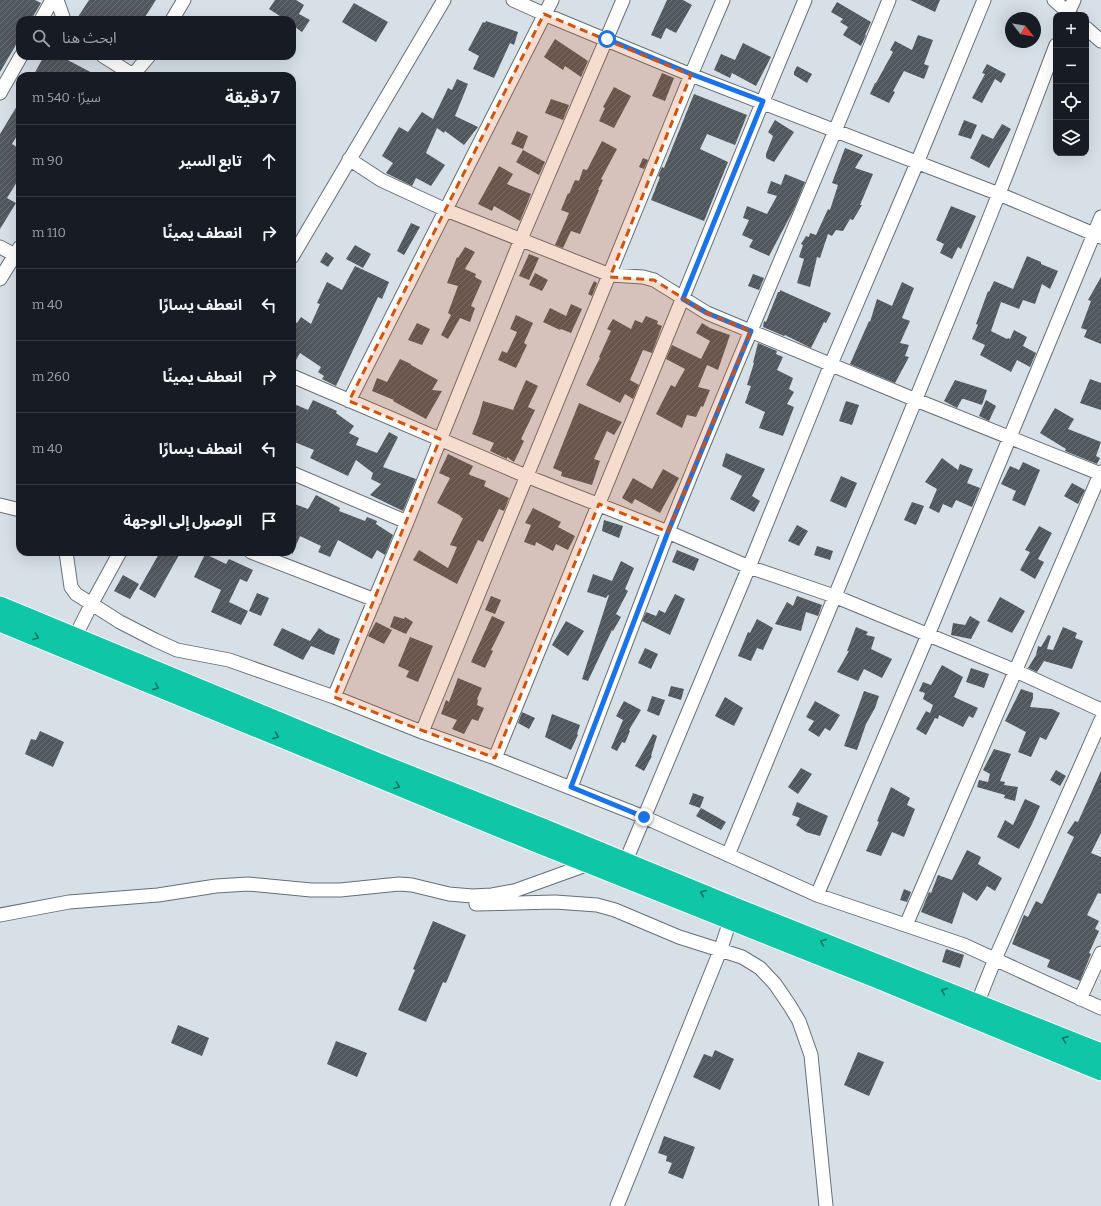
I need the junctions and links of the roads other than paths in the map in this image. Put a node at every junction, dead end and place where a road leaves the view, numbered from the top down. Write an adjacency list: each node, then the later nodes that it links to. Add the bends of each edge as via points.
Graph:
1 (52, 0): 17 (street)
2 (57, 0): 18 (street)
3 (184, 0): 19 (street)
4 (444, 0): 33 (street)
5 (513, 0): 16 (street)
6 (552, 0): 16 (street)
7 (623, 0): 21 (street)
8 (723, 0): 29 (street)
9 (806, 0): 31 (street)
10 (889, 0): 32 (street)
11 (984, 0): 34 (street)
12 (1054, 0): 14 (street)
13 (1074, 0): 15 (street)
14 (1067, 12)
15 (1070, 12)
16 (544, 14): 21 (street); 36 (street)
17 (43, 16)
18 (63, 16)
19 (174, 16)
20 (1089, 31): 22 (street)
21 (607, 39): 29 (street); 39 (street)
22 (1101, 41)
23 (1054, 48): 35 (street)
24 (19, 60): 30 (street)
25 (109, 60): 27 (street)
26 (145, 60): 28 (street)
27 (127, 72)
28 (135, 72)
29 (691, 74): 31 (street); 44 (street)
30 (0, 93)
31 (763, 101): 32 (street); 46 (street)
32 (836, 131): 34 (street); 47 (street)
33 (349, 159): 36 (street, via 381,180); 42 (street)
34 (917, 163): 35 (street); 48 (street)
35 (999, 194): 38 (street); 50 (street)
36 (446, 210): 39 (street); 51 (street)
37 (1101, 217): 38 (street)
38 (1097, 236): 52 (street)
39 (521, 239): 44 (street); 53 (street)
40 (0, 247): 41 (street)
41 (16, 251)
42 (296, 251)
43 (16, 253): 45 (street)
44 (610, 275): 46 (street, via 654,280); 56 (street)
45 (0, 279)
46 (683, 299): 47 (street, via 707,313); 57 (street)
47 (751, 331): 48 (street); 61 (street)
48 (831, 364): 50 (street); 65 (street)
49 (296, 378): 51 (street)
50 (916, 400): 52 (street); 66 (street)
51 (349, 401): 53 (street)
52 (1010, 437): 54 (street); 71 (street)
53 (440, 439): 56 (street); 60 (street)
54 (1101, 473): 73 (street)
55 (296, 475): 60 (street)
56 (526, 476): 57 (street); 77 (street)
57 (599, 504): 61 (street); 78 (street)
58 (0, 505): 59 (street)
59 (16, 509)
60 (407, 522): 67 (street)
61 (668, 532): 65 (street); 79 (street)
62 (67, 556): 68 (street, via 71,587)
63 (118, 556): 68 (street)
64 (261, 556): 67 (street)
65 (749, 567): 66 (street); 80 (street)
66 (834, 596): 71 (street); 81 (street)
67 (375, 600): 74 (street)
68 (91, 605): 72 (street); 74 (street, via 177,650 230,660)
69 (0, 606): 72 (highway)
70 (0, 622): 82 (highway, one-way to 82)
71 (928, 635): 73 (street); 85 (street)
72 (75, 637): 83 (highway, via 379,763)
73 (1016, 671): 75 (street); 88 (street)
74 (334, 697): 77 (street)
75 (1101, 710)
76 (1101, 720): 91 (street)
77 (422, 732): 78 (street)
78 (495, 758): 79 (street)
79 (571, 787): 80 (street)
80 (644, 817): 81 (street); 83 (street)
81 (728, 855): 85 (street)
82 (589, 864): 83 (highway); 84 (street, via 492,895)
83 (623, 869): 87 (highway); 93 (highway, one-way to 83)
84 (448, 894): 86 (street, via 399,884 340,890 248,884 69,902); 89 (street, via 462,901 481,904 544,902 597,906 615,910)
85 (817, 895): 88 (street)
86 (0, 915)
87 (730, 921): 89 (street); 96 (highway)
88 (906, 925): 91 (street, via 964,945)
89 (720, 951): 97 (street); 98 (street, via 742,958 760,968 775,984 799,1021 811,1055)
90 (1101, 953): 92 (street)
91 (995, 960): 92 (street); 93 (street)
92 (1080, 999): 94 (street)
93 (977, 1004): 95 (highway, one-way to 93)
94 (1101, 1008)
95 (1101, 1053)
96 (1101, 1071)
97 (618, 1206)
98 (826, 1206)

